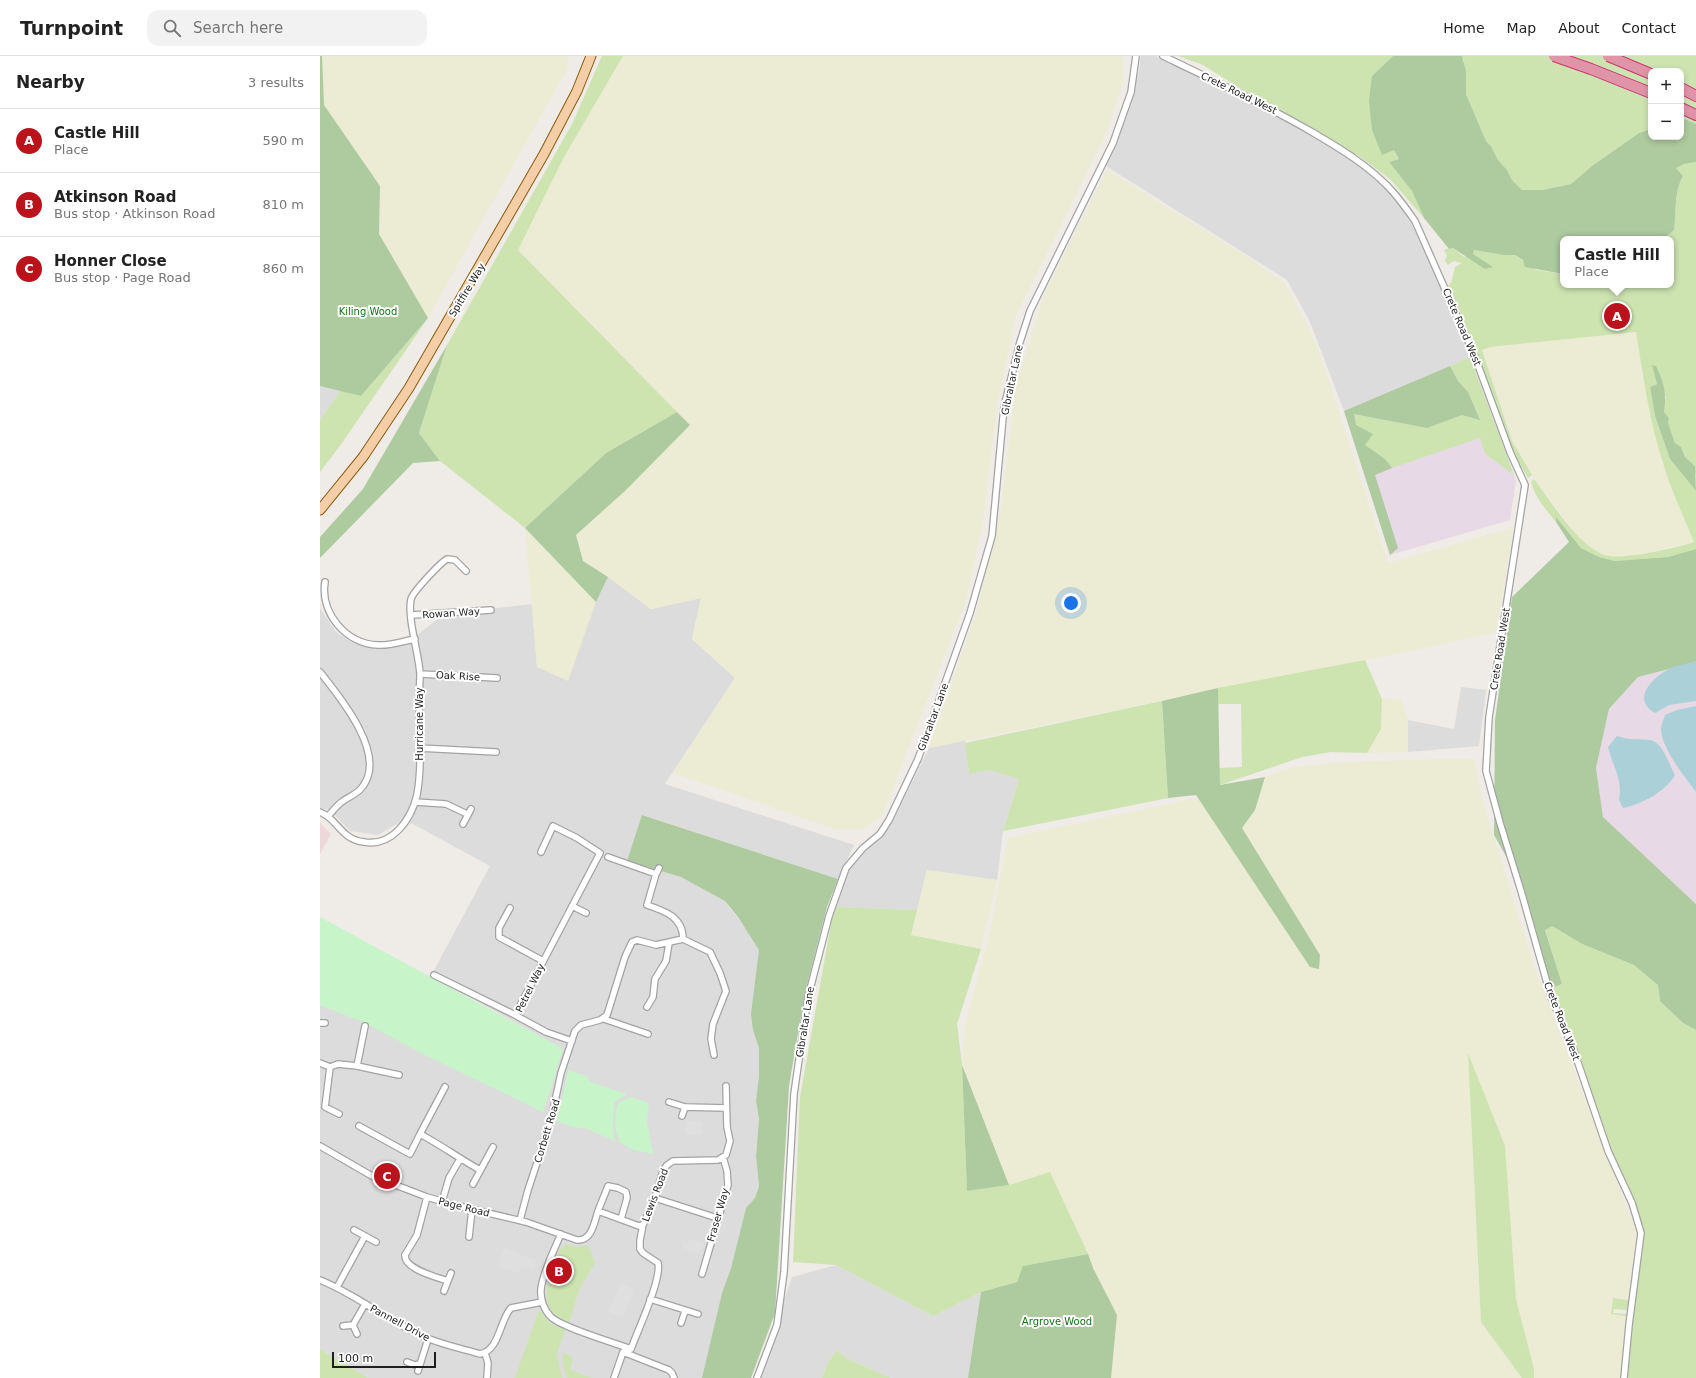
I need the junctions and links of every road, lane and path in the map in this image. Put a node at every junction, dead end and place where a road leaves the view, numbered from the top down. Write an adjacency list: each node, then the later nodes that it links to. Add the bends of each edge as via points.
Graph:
1 (591, 56): 12 (main road, Spitfire Way, via 569,107 517,202 409,388 363,456)
2 (1136, 56): 105 (street, Gibraltar Lane, via 1131,92 1113,143 1030,310 1020,342 1004,407 992,536 960,642 918,759 889,820 880,834 863,848 846,868 829,916 808,997 794,1094 784,1272 777,1325)
3 (1163, 56): 106 (street, Crete Road West, via 1272,108 1329,142 1365,166 1402,202 1415,221 1440,275 1525,485 1489,718 1486,771 1551,997 1574,1051 1608,1151 1632,1203 1641,1233)
4 (1554, 56): 8 (highway, bridge)
5 (1608, 56): 6 (highway, bridge)
6 (1648, 73)
7 (1684, 90): 9 (highway)
8 (1648, 92)
9 (1696, 96)
10 (1684, 109): 11 (highway)
11 (1696, 115)
12 (320, 510)
13 (466, 571): 16 (street, Hurricane Way, via 455,560 445,560 413,595 410,605)
14 (325, 582): 17 (street, via 323,594 328,611 338,626 349,635 376,645)
15 (491, 610): 16 (street, Rowan Way)
16 (412, 615): 17 (street, Hurricane Way)
17 (415, 639): 19 (street, Hurricane Way)
18 (320, 672): 27 (street, via 362,734 369,765 363,786 340,803)
19 (420, 674): 20 (street, Oak Rise); 21 (street, Hurricane Way)
20 (497, 678)
21 (419, 748): 22 (street); 23 (street, Hurricane Way)
22 (496, 752)
23 (415, 802): 26 (street, via 446,804); 27 (street, Hurricane Way, via 400,829 391,837 375,842 350,838)
24 (471, 809): 26 (street)
25 (320, 812): 27 (street, Hurricane Way)
26 (467, 814): 28 (street)
27 (328, 816)
28 (463, 824)
29 (541, 852): 33 (street, Petrel Way, via 553,826 600,853)
30 (608, 857): 32 (street)
31 (658, 868): 32 (street)
32 (656, 874): 36 (street, via 647,905 670,913 682,929)
33 (572, 906): 35 (street); 38 (street, Petrel Way)
34 (510, 908): 38 (street, via 500,928 499,937)
35 (586, 913)
36 (683, 939): 37 (street); 46 (street, via 710,952 726,987 713,1024 711,1039)
37 (669, 943): 40 (street, via 666,961 655,979 653,997); 42 (street, via 656,945 637,940 631,943)
38 (543, 961): 41 (street, Petrel Way)
39 (434, 975): 41 (street, via 449,980)
40 (647, 1008)
41 (515, 1015): 45 (street, Petrel Way, via 546,1032)
42 (604, 1019): 44 (street); 45 (street, Corbett Road, via 581,1025 575,1031)
43 (365, 1026): 48 (street)
44 (648, 1034)
45 (572, 1041): 73 (street, Corbett Road)
46 (714, 1055)
47 (320, 1063): 49 (street)
48 (357, 1066): 49 (street, via 338,1064); 50 (street)
49 (330, 1067): 56 (street, via 325,1107)
50 (398, 1075)
51 (726, 1086): 55 (street)
52 (445, 1087): 59 (street)
53 (669, 1102): 54 (street)
54 (685, 1107): 55 (street); 57 (street)
55 (726, 1108): 62 (street, via 730,1144)
56 (339, 1114)
57 (682, 1116)
58 (359, 1126): 59 (street, via 410,1154)
59 (420, 1134): 63 (street, via 440,1144)
60 (320, 1146): 66 (street, Page Road, via 368,1174)
61 (493, 1147): 64 (street)
62 (723, 1157): 67 (street, Lewis Road, via 718,1160 676,1160 670,1163 663,1171); 71 (street, Fraser Way, via 728,1185)
63 (460, 1159): 64 (street); 68 (street, via 448,1178)
64 (480, 1170): 65 (street)
65 (474, 1184)
66 (426, 1197): 68 (street, Page Road); 83 (street, via 418,1233 405,1255 406,1262 414,1268)
67 (655, 1198): 71 (street); 74 (street, Lewis Road)
68 (442, 1202): 69 (street, Page Road)
69 (472, 1209): 73 (street, Page Road); 78 (street)
70 (598, 1211): 72 (street); 72 (street, Page Road, via 608,1186 618,1188 626,1192 627,1198); 76 (street, Page Road, via 591,1232 586,1238 577,1240)
71 (717, 1218): 81 (street, Fraser Way)
72 (621, 1219): 74 (street, via 639,1226)
73 (520, 1220): 76 (street, Page Road)
74 (643, 1225): 86 (street, Lewis Road, via 640,1249 656,1261 659,1268)
75 (354, 1230): 77 (street)
76 (561, 1234): 87 (street, via 541,1286)
77 (364, 1236): 79 (street); 84 (street)
78 (469, 1237)
79 (376, 1242)
80 (451, 1273): 83 (street)
81 (702, 1274)
82 (320, 1280): 84 (street, Pannell Drive)
83 (448, 1281): 85 (street)
84 (336, 1287): 88 (street, Pannell Drive)
85 (444, 1291)
86 (650, 1299): 89 (street); 96 (street, Lewis Road)
87 (542, 1302): 96 (street, via 554,1319); 98 (street, via 511,1308 491,1348)
88 (365, 1304): 92 (street); 95 (street, Pannell Drive)
89 (685, 1311): 90 (street); 91 (street)
90 (698, 1314)
91 (681, 1323)
92 (353, 1325): 93 (street); 94 (street)
93 (343, 1326)
94 (357, 1334)
95 (428, 1339): 98 (street, Pannell Drive, via 480,1354); 100 (street)
96 (630, 1349): 97 (street)
97 (622, 1352): 103 (street); 104 (street, via 669,1370)
98 (485, 1353): 102 (street, via 488,1363)
99 (407, 1362): 100 (street)
100 (420, 1364): 101 (street)
101 (418, 1371)
102 (487, 1378)
103 (614, 1378)
104 (674, 1378)
105 (758, 1378)
106 (1624, 1378)

